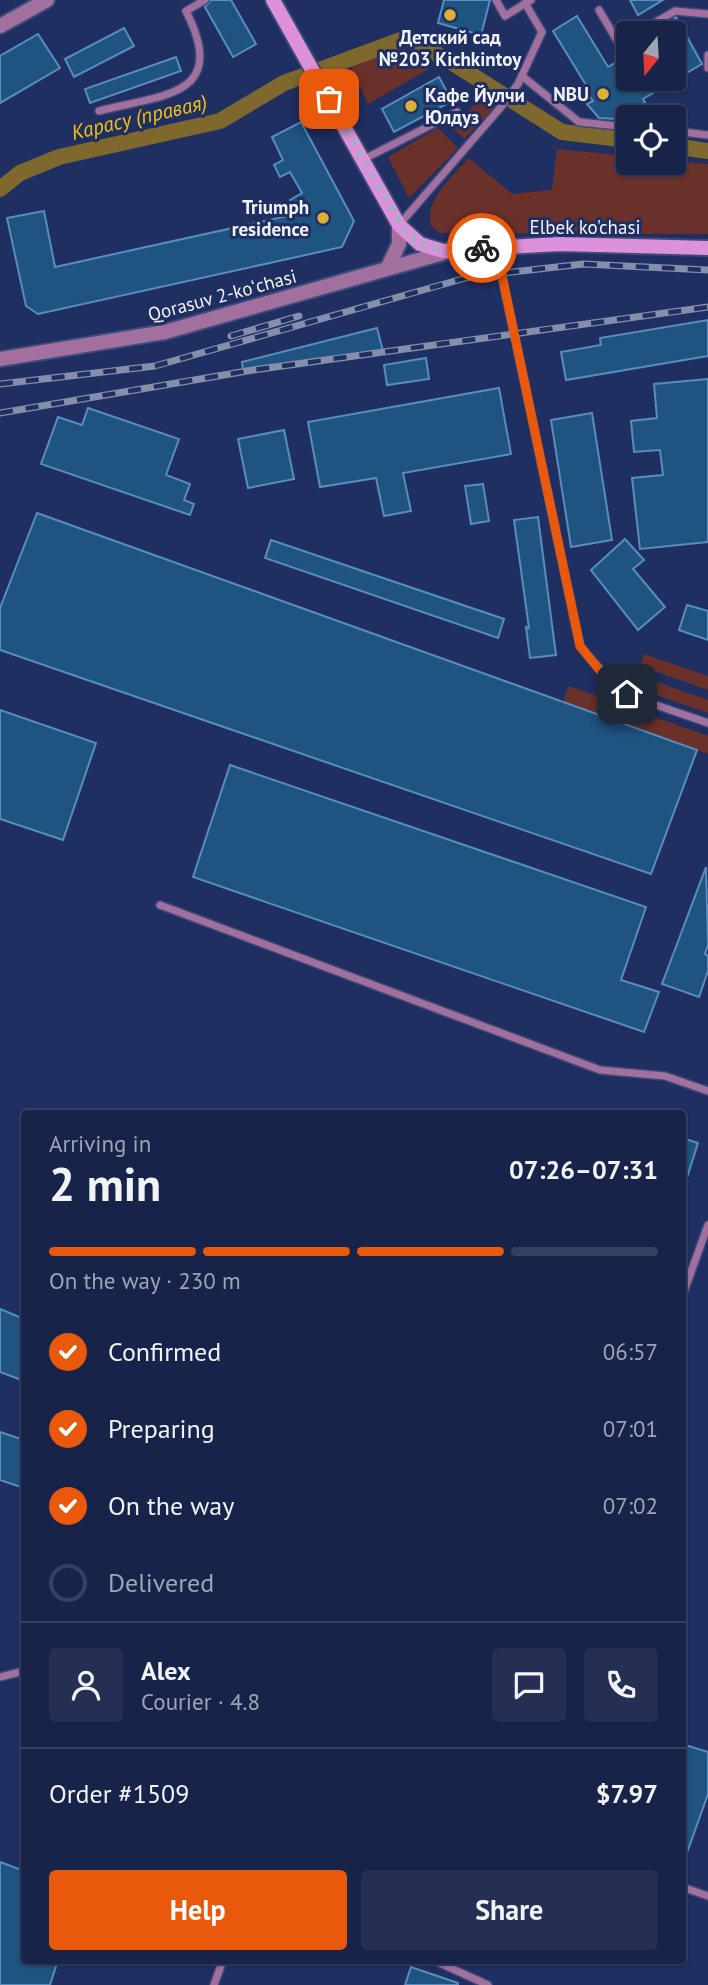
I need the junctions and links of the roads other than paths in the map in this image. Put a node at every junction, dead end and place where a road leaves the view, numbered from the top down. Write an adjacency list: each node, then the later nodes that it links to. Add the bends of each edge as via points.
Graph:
1 (47, 0): 9 (street)
2 (205, 0): 14 (lane, via 186,11 202,55 202,66 192,81 179,90)
3 (272, 0): 19 (main road)
4 (496, 0): 5 (lane, via 505,16)
5 (528, 2): 13 (lane, via 542,32)
6 (599, 10): 10 (lane)
7 (708, 14): 8 (lane, via 676,11)
8 (658, 21)
9 (0, 26)
10 (616, 39)
11 (708, 55): 12 (lane)
12 (708, 68)
13 (522, 76): 16 (lane, via 579,122); 20 (lane, via 501,107)
14 (99, 111)
15 (457, 112): 19 (lane)
16 (616, 126)
17 (686, 132): 18 (lane)
18 (708, 135)
19 (362, 160): 20 (main road)
20 (399, 225): 23 (main road, Elbek ko'chasi, via 420,244); 24 (street, via 399,244)
21 (496, 247): 22 (main road, Elbek ko'chasi); 23 (main road, Elbek ko'chasi); 26 (lane, via 580,646 606,678 627,694)
22 (708, 247)
23 (451, 251): 24 (street, Qorasuv 2-koʻchasi)
24 (388, 267): 25 (street, Qorasuv 2-koʻchasi, via 165,332)
25 (0, 359)
26 (708, 723)
27 (160, 905): 28 (lane, via 600,1070 665,1076)
28 (708, 1091)
29 (708, 1225): 30 (lane)
30 (686, 1286)
31 (21, 1672): 32 (lane)
32 (0, 1677)
33 (686, 1888): 34 (lane)
34 (708, 1896)
35 (222, 1964): 37 (lane)
36 (443, 1964): 38 (lane)
37 (214, 1985)
38 (488, 1985)

